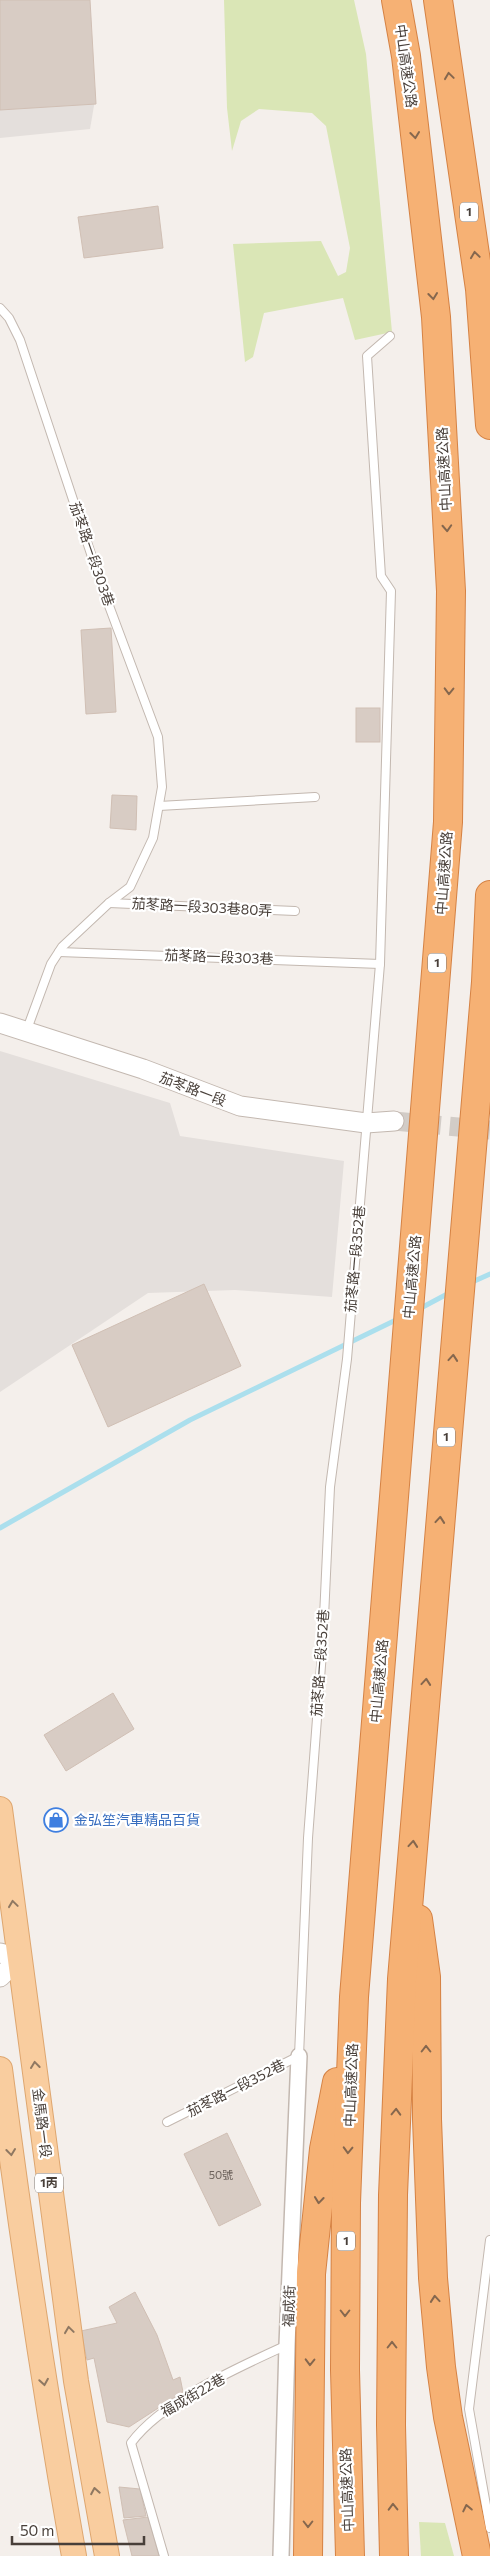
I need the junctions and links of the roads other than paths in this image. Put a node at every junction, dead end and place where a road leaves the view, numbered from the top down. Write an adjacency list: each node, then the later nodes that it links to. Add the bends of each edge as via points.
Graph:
1 (396, 0): 21 (highway, 中山高速公路 / 1, one-way to 21, via 406,56 436,327 451,591 448,822)
2 (438, 0): 5 (highway, 1, one-way to 2, via 480,289)
3 (0, 308): 7 (lane, 茄苳路一段303巷, via 10,318 20,340 102,587 158,737 162,787)
4 (390, 336): 12 (lane, 茄苳路一段352巷, via 367,356 381,576 391,591)
5 (490, 425)
6 (315, 797): 7 (lane)
7 (159, 806): 9 (lane, 茄苳路一段303巷, via 153,838 130,887)
8 (490, 895): 18 (highway, 1, one-way to 8, via 486,982)
9 (109, 903): 10 (lane, 茄苳路一段303巷80弄); 11 (lane, 茄苳路一段303巷)
10 (295, 911)
11 (59, 952): 12 (lane, 茄苳路一段303巷); 14 (lane, 茄苳路一段303巷, via 51,964)
12 (380, 964): 16 (lane, 茄苳路一段352巷)
13 (0, 1022): 14 (street, 茄苳路一段)
14 (25, 1032): 16 (street, 茄苳路一段, via 240,1106)
15 (394, 1121): 16 (street, 茄苳路一段)
16 (366, 1123): 22 (lane, 茄苳路一段352巷, via 347,1358 330,1487 308,1838)
17 (0, 1809): 19 (main road, 金馬路一段 / 1丙, one-way to 17)
18 (411, 1873): 34 (highway, 1, one-way to 18, via 391,2425 393,2195 402,1979); 35 (highway, one-way to 18, via 448,2417 433,2278 426,1977)
19 (10, 1955): 20 (street); 29 (main road, 金馬路一段 / 1丙, one-way to 19, via 76,2381)
20 (0, 1977)
21 (354, 1997): 32 (highway, one-way to 32, via 324,2149 311,2274); 33 (highway, 中山高速公路 / 1, one-way to 33, via 346,2203 345,2370)
22 (299, 2056): 24 (lane, 茄苳路一段352巷); 26 (street, 福成街)
23 (0, 2069): 28 (main road, 1丙, one-way to 28, via 49,2416)
24 (168, 2122)
25 (490, 2240): 27 (lane, via 469,2409)
26 (287, 2345): 30 (lane, 福成街22巷, via 172,2404 142,2428 131,2443); 31 (street, 福成街)
27 (490, 2528)
28 (74, 2556)
29 (107, 2556)
30 (164, 2556)
31 (281, 2556)
32 (308, 2556)
33 (350, 2556)
34 (394, 2556)
35 (477, 2556)

